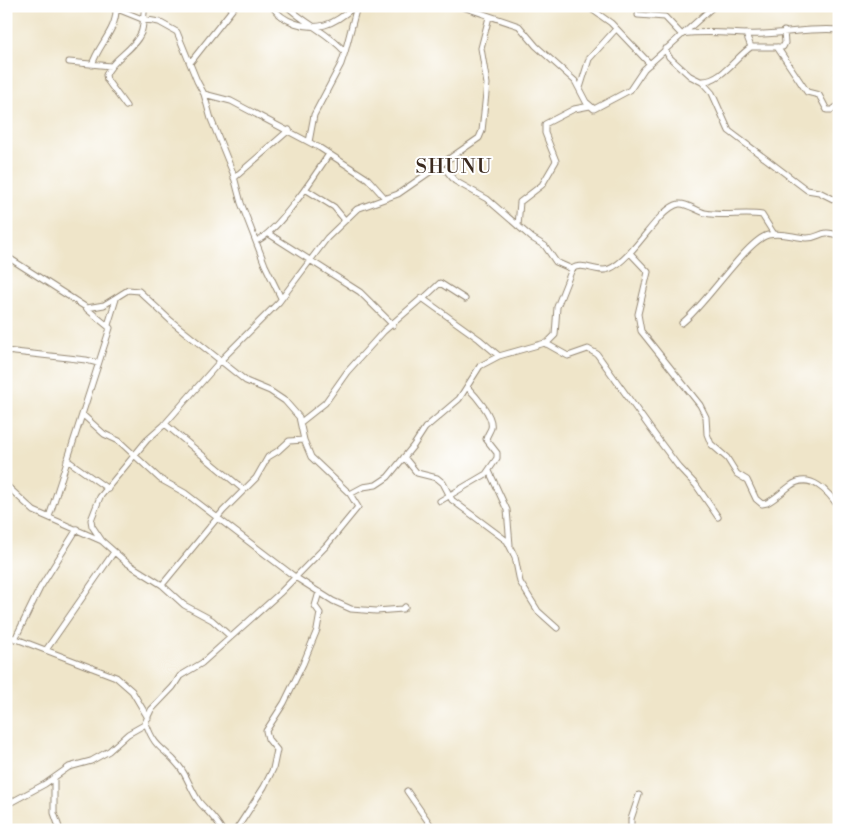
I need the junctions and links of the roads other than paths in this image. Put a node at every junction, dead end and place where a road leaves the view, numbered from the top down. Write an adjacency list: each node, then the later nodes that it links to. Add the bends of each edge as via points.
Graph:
1 (110, 6): 10 (street)
2 (145, 6): 13 (street)
3 (236, 6): 25 (street)
4 (272, 6): 14 (street, via 284,19)
5 (286, 6): 14 (street)
6 (356, 6): 14 (street, via 330,23); 23 (street)
7 (460, 6): 12 (street)
8 (587, 6): 15 (street)
9 (714, 6): 18 (street)
10 (116, 10): 13 (street); 27 (street, via 112,28)
11 (638, 15): 18 (street, via 665,17)
12 (489, 16): 30 (street, via 519,26); 38 (street, via 481,48 487,84 482,131 477,141)
13 (142, 19): 25 (street, via 159,22 174,30); 28 (street, via 140,36)
14 (309, 26): 23 (street, via 332,39)
15 (615, 30): 26 (street); 30 (street, via 589,60)
16 (839, 30): 17 (street)
17 (784, 31): 19 (street); 21 (street, via 785,45)
18 (681, 34): 19 (street, via 708,31); 22 (street)
19 (746, 34): 20 (street)
20 (751, 47): 21 (street); 29 (street, via 710,81)
21 (777, 47): 32 (street, via 806,92 819,96 826,110)
22 (666, 49): 26 (street); 29 (street, via 669,57 690,76)
23 (345, 52): 36 (street, via 342,64 314,115)
24 (69, 62): 27 (street)
25 (190, 63): 31 (street)
26 (650, 64): 34 (street, via 626,93 596,109)
27 (92, 65): 28 (street)
28 (111, 66): 33 (street, via 106,78)
29 (702, 81): 42 (street, via 716,97 729,131 807,190)
30 (580, 88): 34 (street)
31 (204, 94): 35 (street, via 222,98); 39 (street)
32 (839, 105)
33 (126, 106)
34 (590, 106): 44 (street, via 574,109 545,124 545,133 556,162 542,185 520,202)
35 (289, 130): 36 (street); 39 (street)
36 (309, 142): 37 (street)
37 (328, 154): 40 (street); 41 (street, via 368,179)
38 (438, 168): 41 (street, via 398,194); 44 (street, via 446,170 455,181 487,199)
39 (234, 178): 48 (street)
40 (305, 189): 43 (street, via 330,205); 45 (street)
41 (385, 198): 43 (street, via 365,205)
42 (839, 202)
43 (344, 219): 51 (street)
44 (518, 226): 52 (street, via 544,246 556,262)
45 (269, 234): 48 (street); 51 (street)
46 (774, 234): 47 (street, via 809,238 825,232); 49 (street, via 762,214 705,213 681,204 657,222); 58 (street, via 754,243)
47 (839, 236)
48 (256, 241): 54 (street)
49 (630, 253): 52 (street, via 607,270 578,266); 81 (street, via 648,272 638,314 641,332 694,396 706,417 707,434 712,444 727,458 737,474 747,480 756,499 762,504 767,503 791,485 806,481 826,490)
50 (6, 256): 57 (street)
51 (309, 259): 54 (street); 60 (street, via 360,292)
52 (572, 269): 61 (street, via 557,307 555,335)
53 (116, 298): 57 (street, via 98,308); 59 (street); 64 (street, via 131,289 139,291)
54 (281, 298): 64 (street)
55 (424, 298): 56 (street, via 442,284); 60 (street); 63 (street)
56 (465, 299)
57 (86, 308): 59 (street)
58 (682, 323)
59 (108, 325): 65 (street, via 110,328)
60 (393, 325): 68 (street, via 373,342 322,406)
61 (546, 344): 63 (street); 83 (street, via 567,356 588,349 597,354)
62 (6, 351): 65 (street)
63 (499, 356): 66 (street, via 478,368)
64 (222, 359): 68 (street, via 246,381 273,392 285,401); 69 (street)
65 (98, 363): 67 (street)
66 (467, 387): 72 (street, via 456,402 425,428); 74 (street, via 480,401 491,421 486,439 498,455)
67 (83, 415): 71 (street); 73 (street)
68 (301, 422): 70 (street)
69 (165, 424): 71 (street, via 147,440); 77 (street)
70 (304, 440): 77 (street, via 289,441 271,454); 78 (street, via 316,463)
71 (136, 456): 76 (street); 84 (street, via 160,479 185,493)
72 (404, 457): 78 (street, via 382,482); 79 (street, via 417,474 440,480)
73 (67, 460): 76 (street); 82 (street)
74 (489, 471): 79 (street); 89 (street, via 506,510)
75 (6, 486): 82 (street, via 34,511)
76 (108, 489): 85 (street, via 94,508)
77 (244, 490): 84 (street)
78 (350, 494): 91 (street, via 358,503 357,510)
79 (448, 496): 80 (street); 89 (street)
80 (440, 501)
81 (839, 508)
82 (49, 517): 86 (street)
83 (718, 517)
84 (216, 519): 91 (street); 92 (street)
85 (92, 526): 87 (street); 88 (street)
86 (77, 529): 87 (street); 98 (street, via 40,588)
87 (87, 534): 88 (street)
88 (102, 541): 90 (street)
89 (510, 546): 95 (street, via 520,582 538,610)
90 (114, 552): 92 (street); 99 (street)
91 (295, 577): 93 (street); 97 (street)
92 (162, 585): 97 (street, via 184,604 212,620)
93 (319, 592): 94 (street, via 351,609 376,611 403,609); 109 (street, via 315,606 320,613 317,630 284,703 266,731 277,750 273,769)
94 (405, 606)
95 (557, 628)
96 (6, 635): 98 (street)
97 (231, 638): 100 (street, via 202,663 180,676)
98 (15, 639): 99 (street)
99 (46, 650): 100 (street, via 124,682 137,697)
100 (147, 720): 101 (street); 102 (street)
101 (136, 730): 102 (street); 103 (street, via 92,761 69,767)
102 (150, 734): 108 (street, via 157,746 186,775 200,803)
103 (54, 778): 106 (street); 107 (street, via 54,813)
104 (407, 791): 110 (street)
105 (639, 795): 111 (street)
106 (6, 804)
107 (60, 830)
108 (222, 830)
109 (236, 830)
110 (434, 830)
111 (631, 830)

